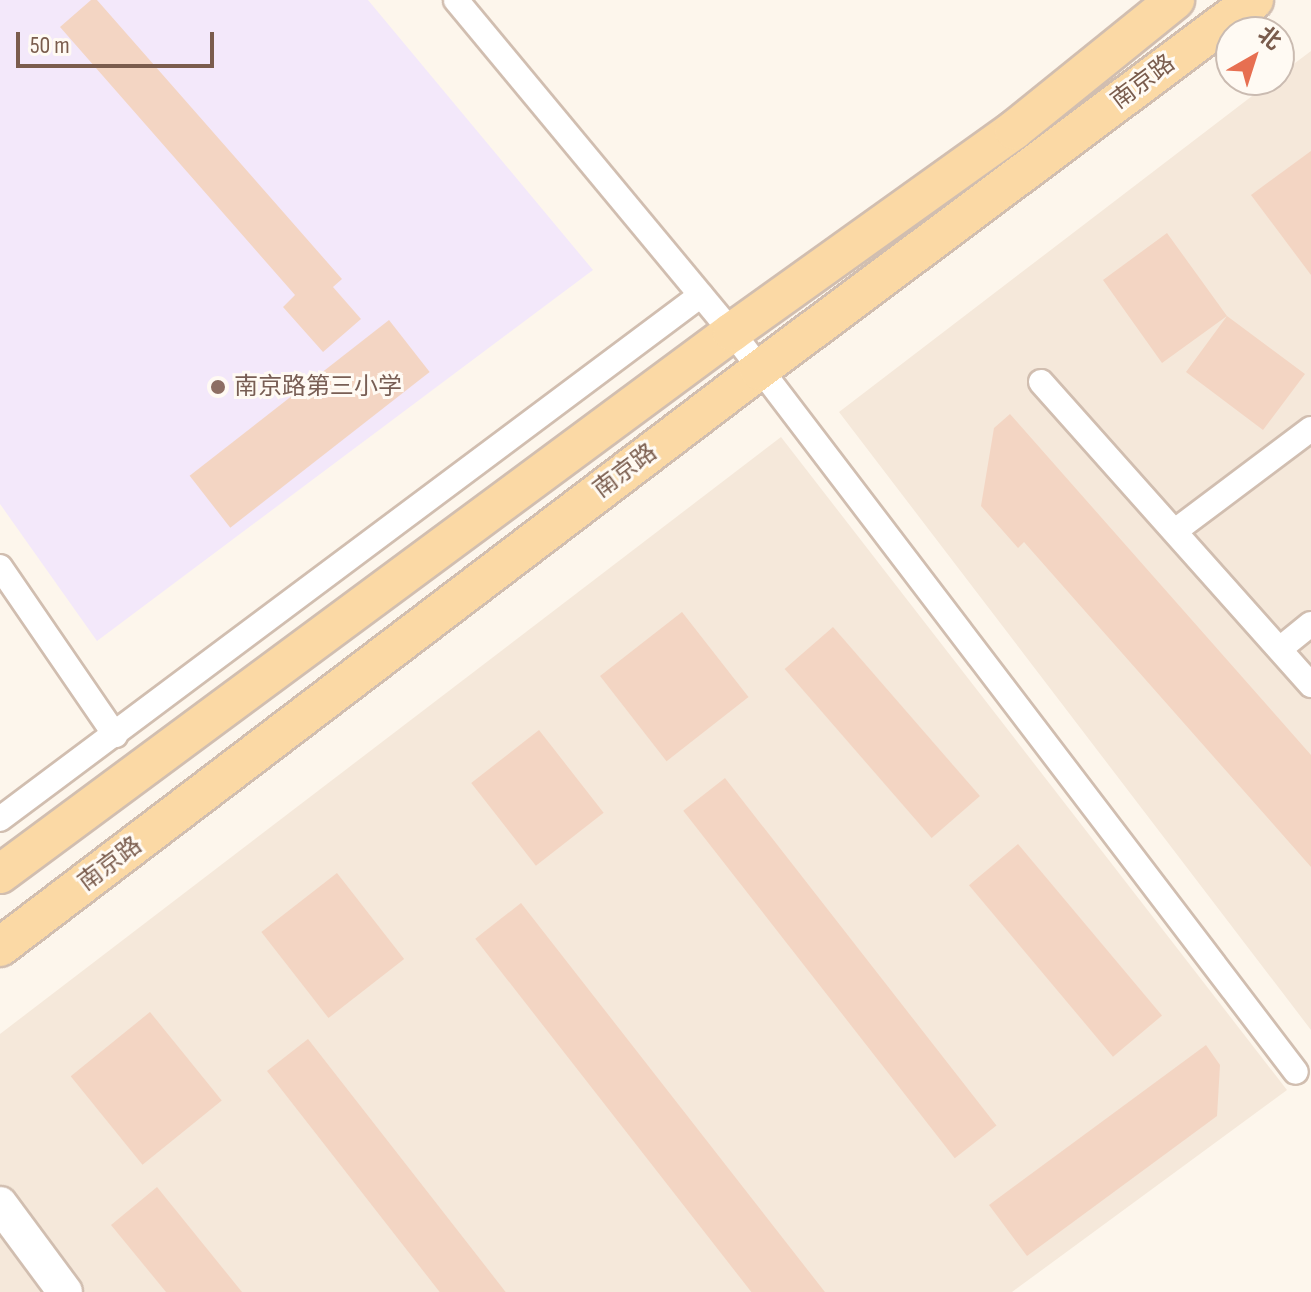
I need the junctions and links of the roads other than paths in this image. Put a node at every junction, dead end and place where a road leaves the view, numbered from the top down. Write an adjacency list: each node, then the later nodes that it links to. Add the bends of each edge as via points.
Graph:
1 (456, 0): 4 (street)
2 (1175, 0): 5 (main road, 南京路, via 1014,130)
3 (1254, 0): 6 (main road, 南京路)
4 (701, 295): 5 (street); 14 (street)
5 (732, 332): 6 (street); 16 (main road, 南京路)
6 (759, 370): 17 (main road, 南京路); 18 (street)
7 (1041, 382): 9 (street)
8 (1311, 429): 9 (street)
9 (1175, 531): 12 (street)
10 (0, 567): 14 (street)
11 (1311, 624): 12 (street)
12 (1281, 648): 13 (street)
13 (1311, 685)
14 (115, 735): 15 (street)
15 (0, 819)
16 (0, 874)
17 (0, 947)
18 (1296, 1072)
19 (0, 1204): 20 (street)
20 (65, 1292)

